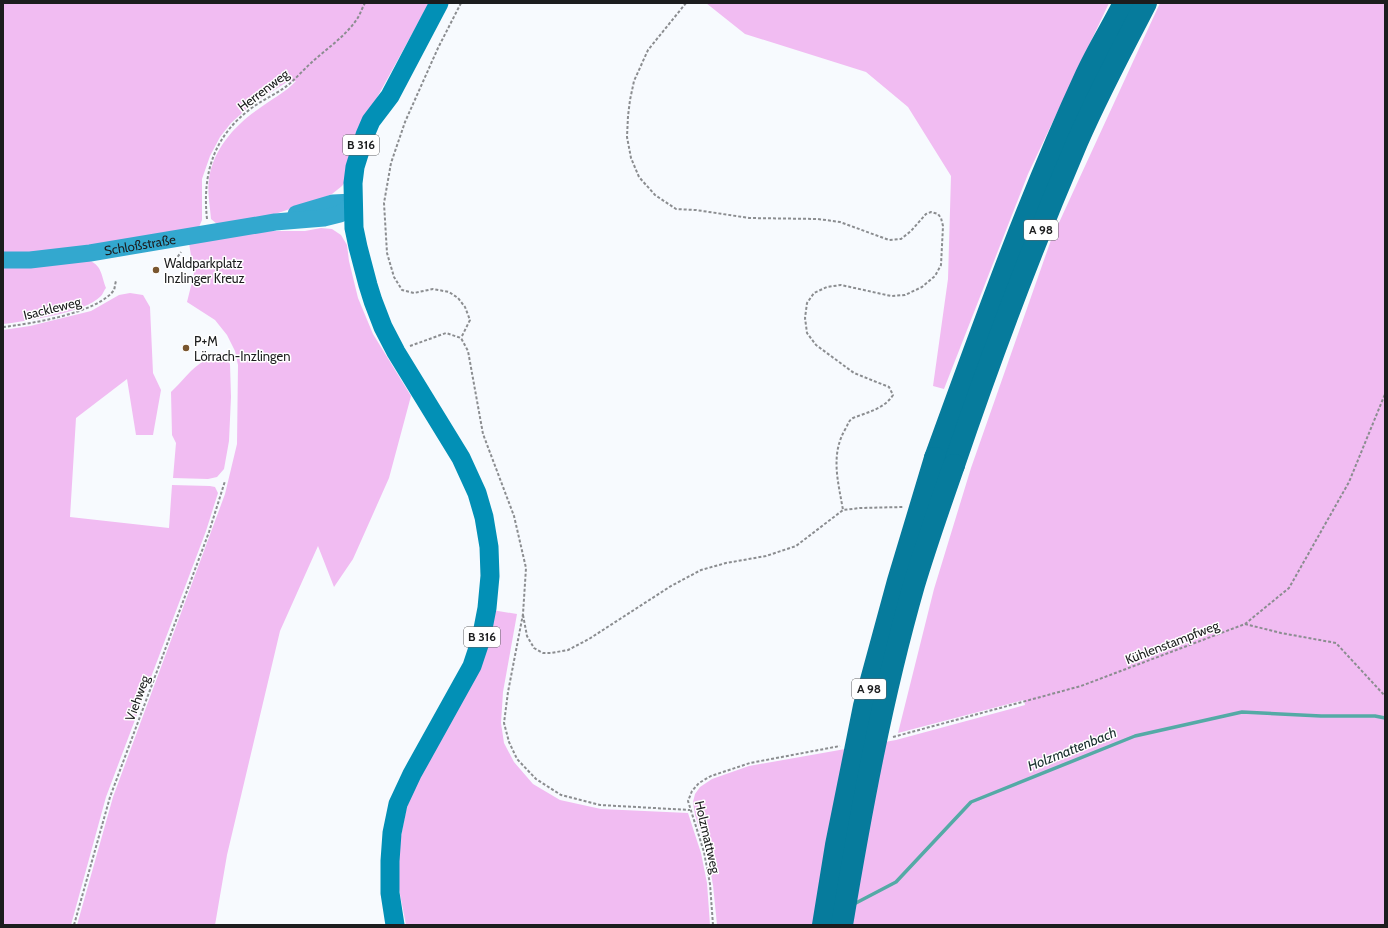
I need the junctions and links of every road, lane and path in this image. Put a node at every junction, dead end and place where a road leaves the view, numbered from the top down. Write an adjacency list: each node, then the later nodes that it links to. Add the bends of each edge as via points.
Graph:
1 (365, 3): 12 (path, Herrenweg, via 357,19 340,39 285,87 234,124 223,139 213,158 207,178 205,200)
2 (439, 3): 7 (main road, B 316)
3 (461, 3): 18 (path, via 405,122 391,163 384,203 387,253 394,277 402,290 414,293 433,289 449,292 458,298 470,320)
4 (686, 3): 24 (path, via 648,50 634,81 630,100 627,137 631,158 639,177 655,194 676,209 749,218 818,219 840,222 889,240 901,238 911,231 926,214 931,212 941,218 941,264 935,276 922,287 905,295 891,296 841,285 814,293 807,303 807,333 816,345 854,373 889,387 893,395 889,402 877,409 851,419 840,438 835,460)
5 (1124, 3): 21 (highway, A 98, via 1087,74 1040,183 984,325)
6 (1146, 3): 21 (highway, A 98, via 1073,151 980,388)
7 (390, 96): 8 (main road, B 316); 9 (main road, B 316, via 371,121 363,140 355,167)
8 (366, 182): 9 (main road); 15 (main road, B 316, via 368,245)
9 (353, 202): 10 (street, Schloßstraße, via 340,214); 11 (street, Schloßstraße, via 333,202); 13 (main road, B 316)
10 (324, 218): 11 (street, Schloßstraße); 13 (street, via 345,228)
11 (275, 222): 12 (street, Schloßstraße)
12 (209, 233): 14 (street, Schloßstraße, via 90,253 30,260)
13 (356, 240): 15 (main road, B 316)
14 (3, 260)
15 (364, 268): 19 (main road, B 316, via 378,314)
16 (116, 281): 17 (path, Isackleweg, via 115,289 108,297 87,309 30,324)
17 (3, 327)
18 (461, 338): 19 (path, via 446,333); 25 (path, via 468,351 483,434 514,516 526,568)
19 (396, 352): 32 (main road, B 316, via 461,458 477,493 489,547 490,576 481,639 472,666 398,804 390,861 390,893)
20 (1385, 394): 26 (path, Kühlenstampfweg, via 1349,482 1289,588)
21 (944, 462): 34 (highway, A 98, bridge, via 898,581 864,706); 35 (highway, A 98, bridge, via 882,709 856,838)
22 (225, 481): 31 (path, Viehweg, via 209,532 110,797)
23 (903, 507): 24 (path)
24 (842, 510): 25 (path, via 796,546 766,556 701,570 568,650 543,653 534,648 527,636)
25 (523, 614): 30 (path, via 504,723 517,759 536,779 561,795 600,805)
26 (1245, 624): 27 (path, via 1336,643); 28 (path, Kühlenstampfweg, via 1081,686)
27 (1385, 696)
28 (890, 737)
29 (840, 746): 30 (path, Holzmattweg, via 750,763 711,776 692,791 688,801)
30 (690, 810): 33 (path, Holzmattweg, via 704,852 710,884)
31 (74, 925)
32 (395, 925)
33 (713, 925)
34 (823, 925)
35 (842, 925)

